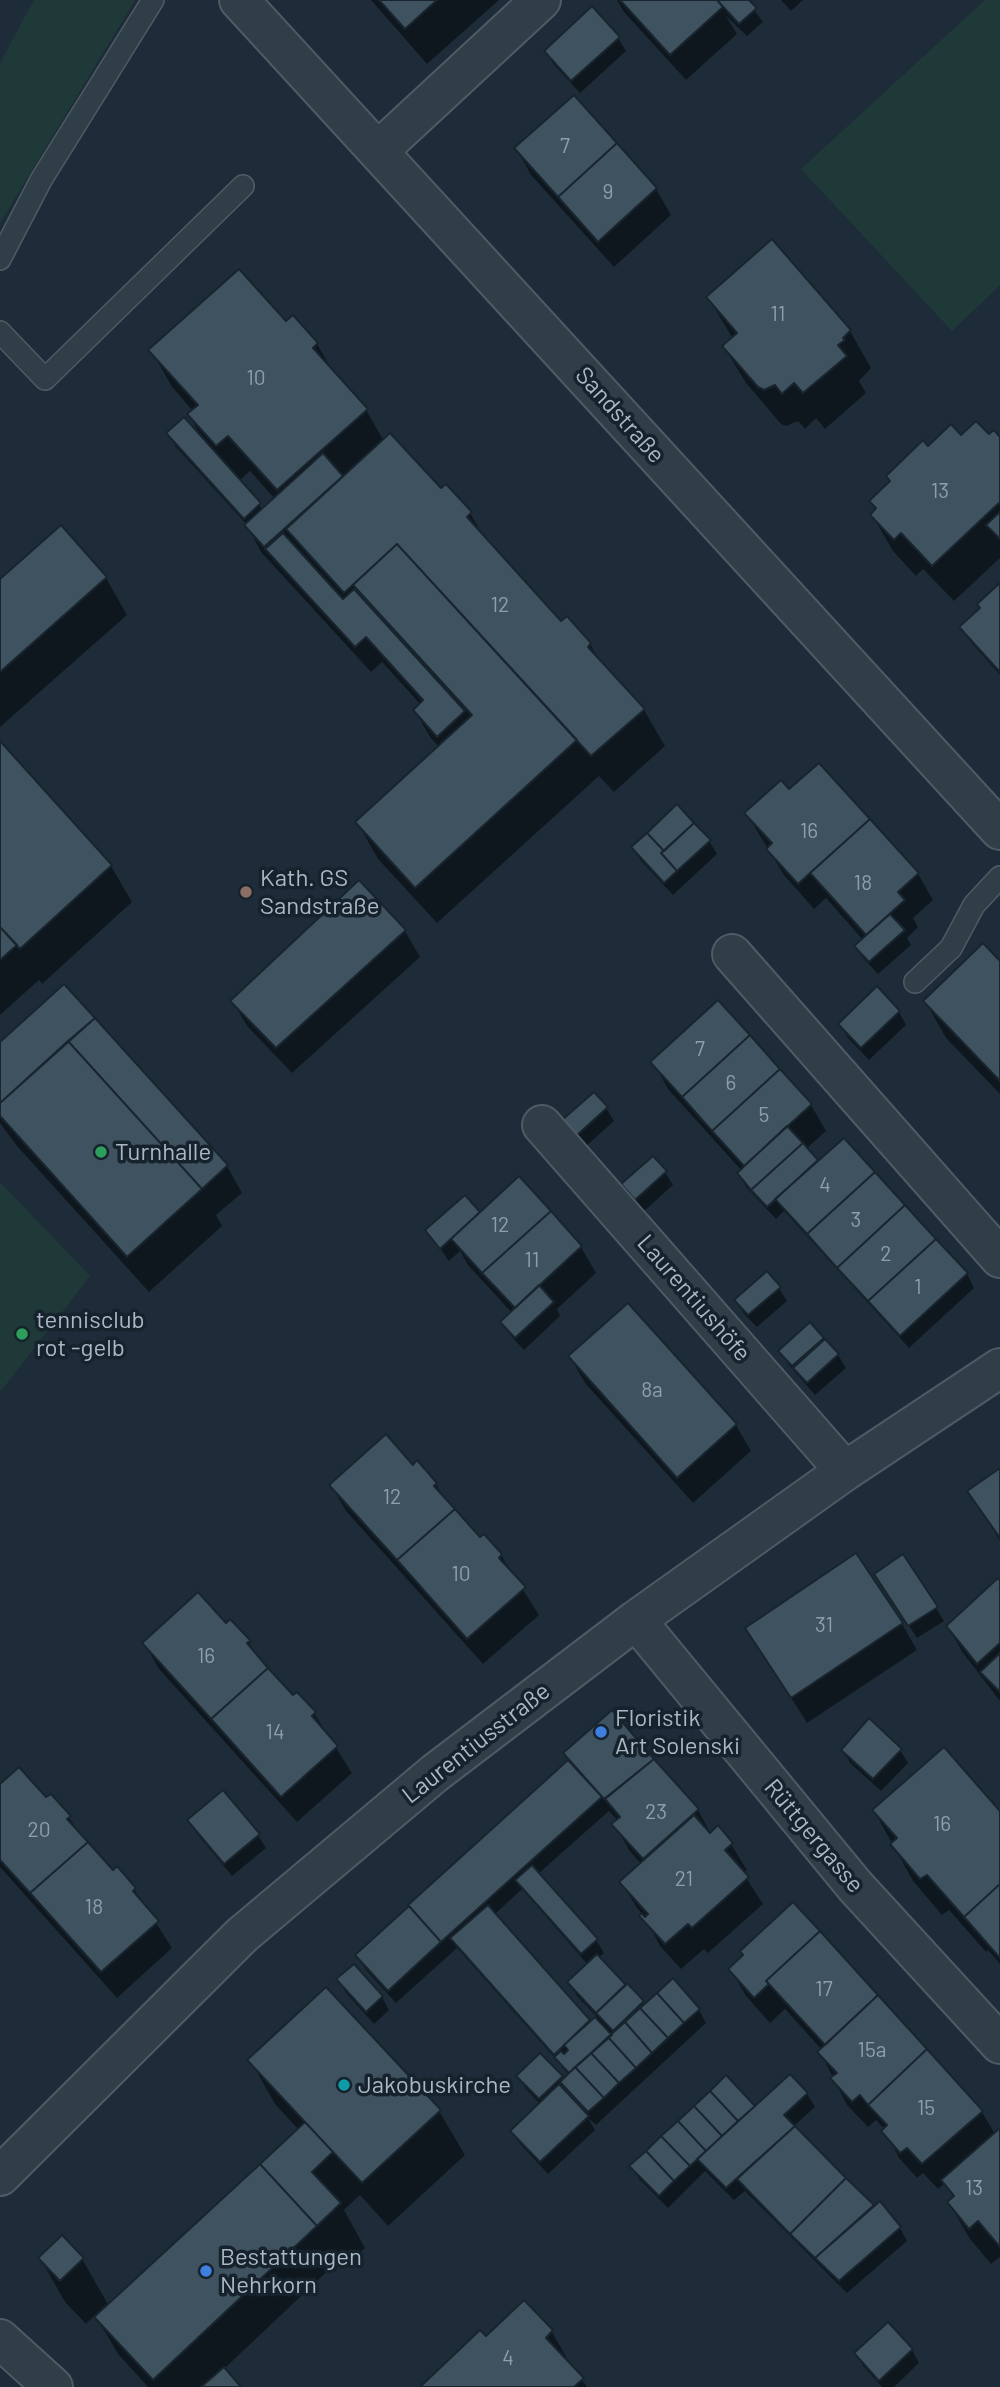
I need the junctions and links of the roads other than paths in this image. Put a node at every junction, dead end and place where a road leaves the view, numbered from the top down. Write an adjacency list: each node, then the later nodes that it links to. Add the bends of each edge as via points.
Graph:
1 (153, 0): 6 (lane, via 41,180)
2 (239, 0): 4 (street, Sandstraße)
3 (541, 0): 4 (street)
4 (378, 151): 8 (street, Sandstraße)
5 (243, 186): 7 (lane, via 45,379)
6 (0, 259)
7 (0, 332)
8 (1000, 830)
9 (1000, 877): 11 (lane, via 974,905 951,948)
10 (732, 954): 13 (street)
11 (915, 982)
12 (542, 1125): 15 (street, Laurentiushöfe)
13 (1000, 1258)
14 (1000, 1368): 15 (street, Laurentiusstraße)
15 (845, 1471): 16 (street, Laurentiusstraße)
16 (636, 1620): 17 (street, Rüttgergasse, via 855,1886); 18 (street, Laurentiusstraße, via 435,1773 242,1935)
17 (995, 2029)
18 (0, 2176)
19 (0, 2339): 20 (street)
20 (53, 2387)

